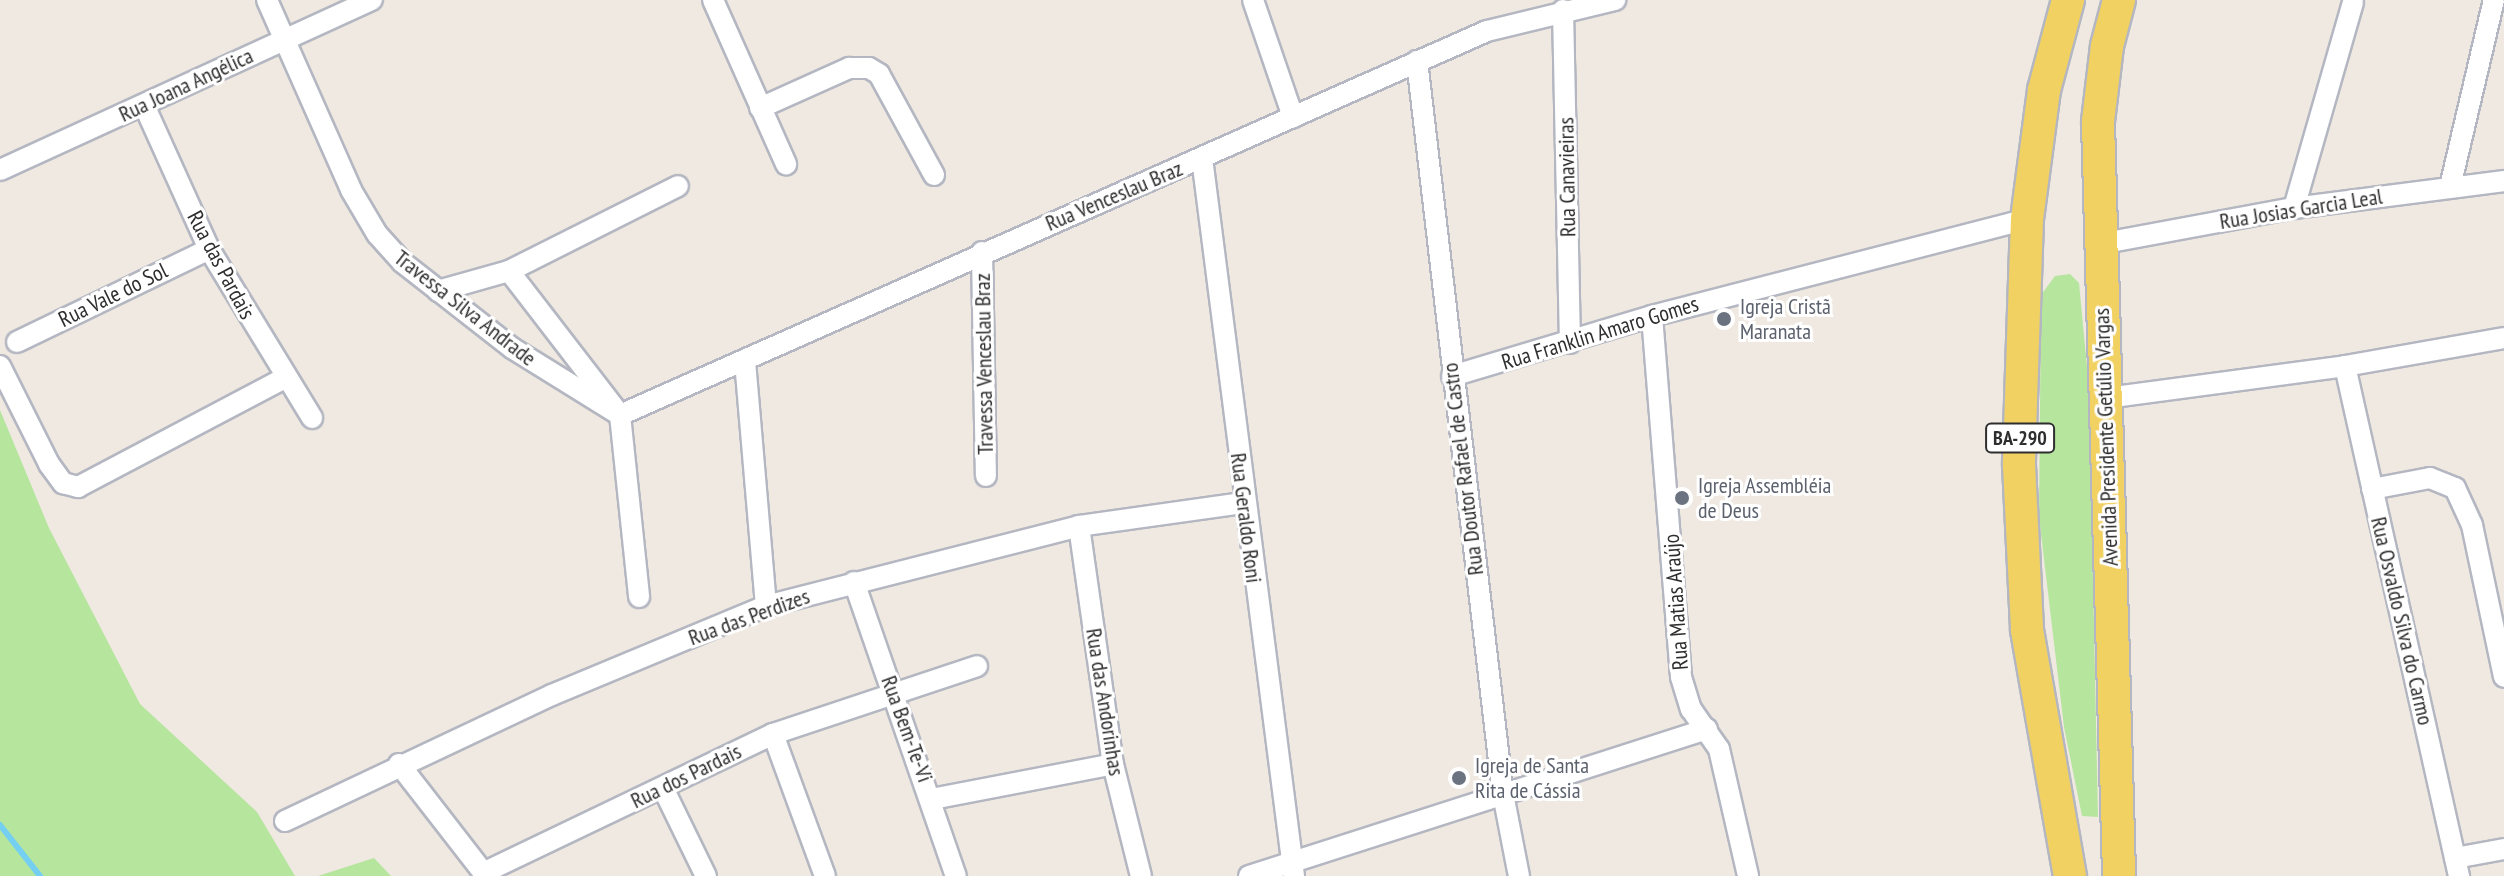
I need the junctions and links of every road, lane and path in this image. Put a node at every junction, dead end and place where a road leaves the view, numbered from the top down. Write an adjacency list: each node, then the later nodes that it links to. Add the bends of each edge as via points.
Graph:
1 (267, 0): 11 (street, Travessa Silva Andrade)
2 (372, 0): 11 (street, Rua Joana Angélica)
3 (713, 0): 14 (street)
4 (1253, 0): 15 (street)
5 (1615, 0): 10 (street, Rua Venceslau Braz)
6 (2068, 0): 24 (main road, BA-290, via 2044,90)
7 (2119, 0): 25 (main road, Avenida Presidente Getúlio Vargas, via 2107,46 2098,122)
8 (2494, 0): 22 (street)
9 (2353, 2): 23 (street)
10 (1563, 10): 12 (street, Rua Venceslau Braz, via 1487,31); 33 (street, Rua Canavieiras)
11 (282, 39): 13 (street, Rua Joana Angélica); 29 (street, Travessa Silva Andrade, via 377,234)
12 (1417, 61): 15 (street, Rua Venceslau Braz); 37 (street, Rua Doutor Rafael de Castro)
13 (144, 105): 18 (street, Rua Joana Angélica); 26 (street, Rua das Pardais)
14 (760, 108): 17 (street); 19 (street, via 849,68 869,68 879,74)
15 (1293, 117): 16 (street, Rua Venceslau Braz)
16 (1202, 158): 27 (street, Rua Venceslau Braz); 44 (street, Rua Geraldo Roni)
17 (786, 164)
18 (0, 170)
19 (934, 175)
20 (2504, 181): 22 (street, Rua Josias Garcia Leal)
21 (678, 186): 28 (street)
22 (2450, 187): 23 (street, Rua Josias Garcia Leal)
23 (2294, 208): 25 (street, Rua Josias Garcia Leal)
24 (2027, 219): 30 (street, Rua Franklin Amaro Gomes); 71 (main road, BA-290, via 2019,465 2022,560 2035,689)
25 (2099, 244): 39 (main road, Avenida Presidente Getúlio Vargas)
26 (209, 249): 32 (street, Rua Vale do Sol); 38 (street, Rua das Pardais)
27 (982, 252): 34 (street, Rua Venceslau Braz); 42 (street, Travessa Venceslau Braz)
28 (509, 271): 29 (street); 40 (street)
29 (438, 291): 40 (street, Travessa Silva Andrade, via 547,372)
30 (1652, 316): 33 (street, Rua Franklin Amaro Gomes); 52 (street, Rua Matias Araújo, via 1681,677 1691,709)
31 (2504, 338): 36 (street)
32 (17, 342)
33 (1570, 343): 37 (street, Rua Franklin Amaro Gomes)
34 (745, 361): 40 (street, Rua Venceslau Braz); 48 (street)
35 (0, 366): 38 (street, via 49,464 63,483 78,487)
36 (2345, 366): 39 (street); 43 (street, Rua Osvaldo Silva do Carmo)
37 (1452, 376): 57 (street, Rua Doutor Rafael de Castro)
38 (285, 378): 41 (street, Rua das Pardais)
39 (2106, 398): 72 (main road, Avenida Presidente Getúlio Vargas)
40 (620, 415): 47 (street)
41 (312, 418)
42 (986, 476)
43 (2372, 489): 50 (street, via 2430,478 2455,488 2472,525); 61 (street, Rua Osvaldo Silva do Carmo)
44 (1243, 503): 45 (street, Rua das Perdizes); 62 (street, Rua Geraldo Roni)
45 (1079, 526): 46 (street, Rua das Perdizes); 55 (street, Rua das Andorinhas)
46 (854, 582): 48 (street, Rua das Perdizes); 51 (street, Rua Bem-Te-Vi)
47 (639, 597)
48 (766, 606): 54 (street, Rua das Perdizes)
49 (977, 666): 51 (street, Rua dos Pardais)
50 (2504, 677)
51 (894, 692): 53 (street, Rua dos Pardais); 58 (street, Rua Bem-Te-Vi)
52 (1707, 729): 57 (street); 70 (street, Rua Matias Araújo, via 1719,749)
53 (773, 734): 56 (street, Rua dos Pardais); 65 (street)
54 (399, 764): 59 (street, Rua das Perdizes); 63 (street)
55 (1113, 764): 58 (street); 67 (street, Rua das Andorinhas)
56 (663, 788): 63 (street, Rua dos Pardais); 64 (street)
57 (1503, 794): 62 (street); 69 (street, Rua Doutor Rafael de Castro)
58 (932, 799): 66 (street, Rua Bem-Te-Vi)
59 (285, 821)
60 (2504, 849): 61 (street)
61 (2457, 867)
62 (1293, 870): 68 (street)
63 (485, 874)
64 (706, 876)
65 (825, 876)
66 (956, 876)
67 (1141, 876)
68 (1249, 876)
69 (1519, 876)
70 (1748, 876)
71 (2070, 876)
72 (2119, 876)

